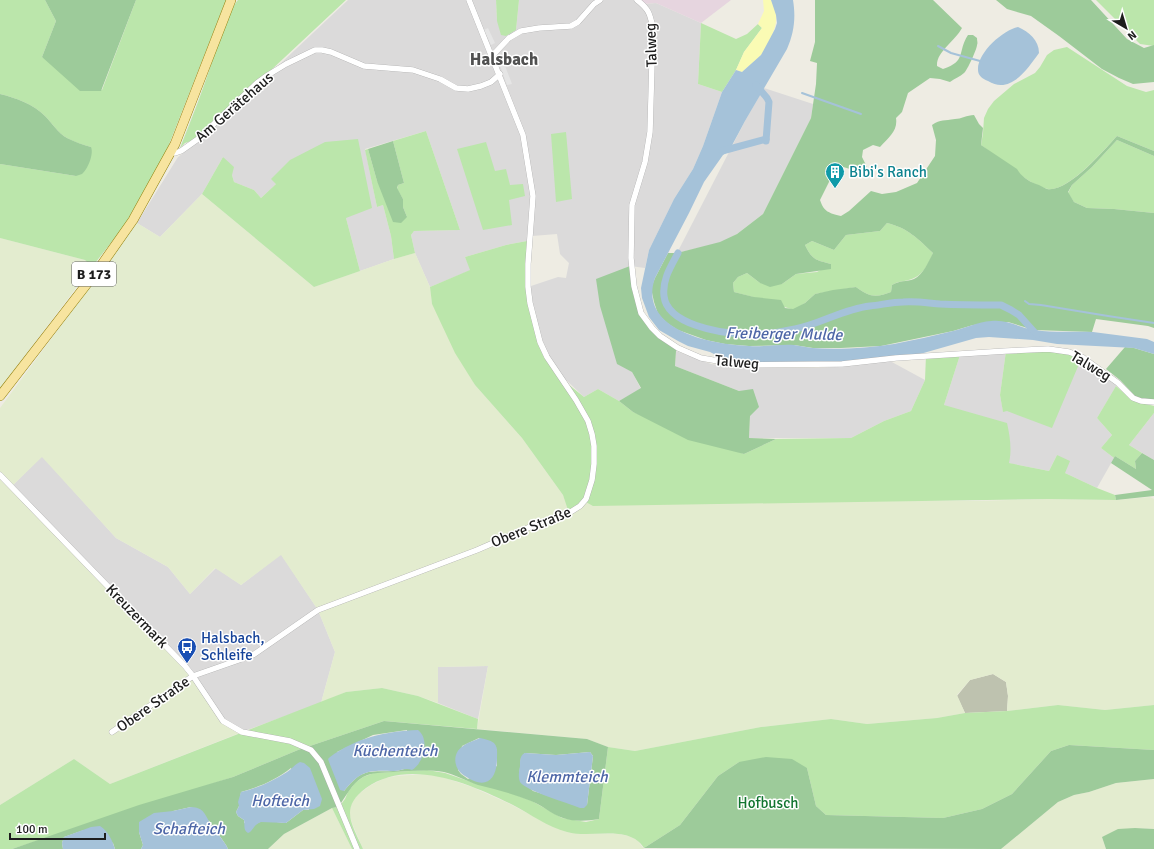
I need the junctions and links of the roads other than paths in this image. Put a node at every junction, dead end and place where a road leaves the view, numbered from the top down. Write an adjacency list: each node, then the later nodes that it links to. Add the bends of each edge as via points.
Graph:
1 (230, 0): 7 (main road, B 173 / B 173)
2 (469, 0): 5 (street, Obere Straße)
3 (600, 0): 5 (street, via 571,26 522,31 509,38)
4 (637, 0): 9 (street, Talweg, via 646,6 653,28 650,132 645,162 632,205 631,258 634,286 641,312 660,336 700,358 741,365 842,364 903,357 1048,349 1082,357 1134,398)
5 (492, 56): 6 (street, Obere Straße)
6 (500, 74): 7 (street, Am Gerätehaus, via 491,82 468,90 456,88 440,79 412,70 364,66 331,52 315,50 268,75 198,139 181,152); 11 (street, Obere Straße, via 523,134 533,196 528,287 534,324 547,357 576,400 592,434 594,464 586,499 570,513 318,610 253,655)
7 (171, 152): 8 (main road, B 173 / B 173, via 133,220 100,267)
8 (0, 396)
9 (1154, 402)
10 (0, 475): 11 (street, Kreuzermark)
11 (193, 676): 12 (street, Obere Straße); 13 (street, Kreuzermark, via 223,721 242,732 290,741 311,750 321,762)
12 (112, 732)
13 (357, 849)

